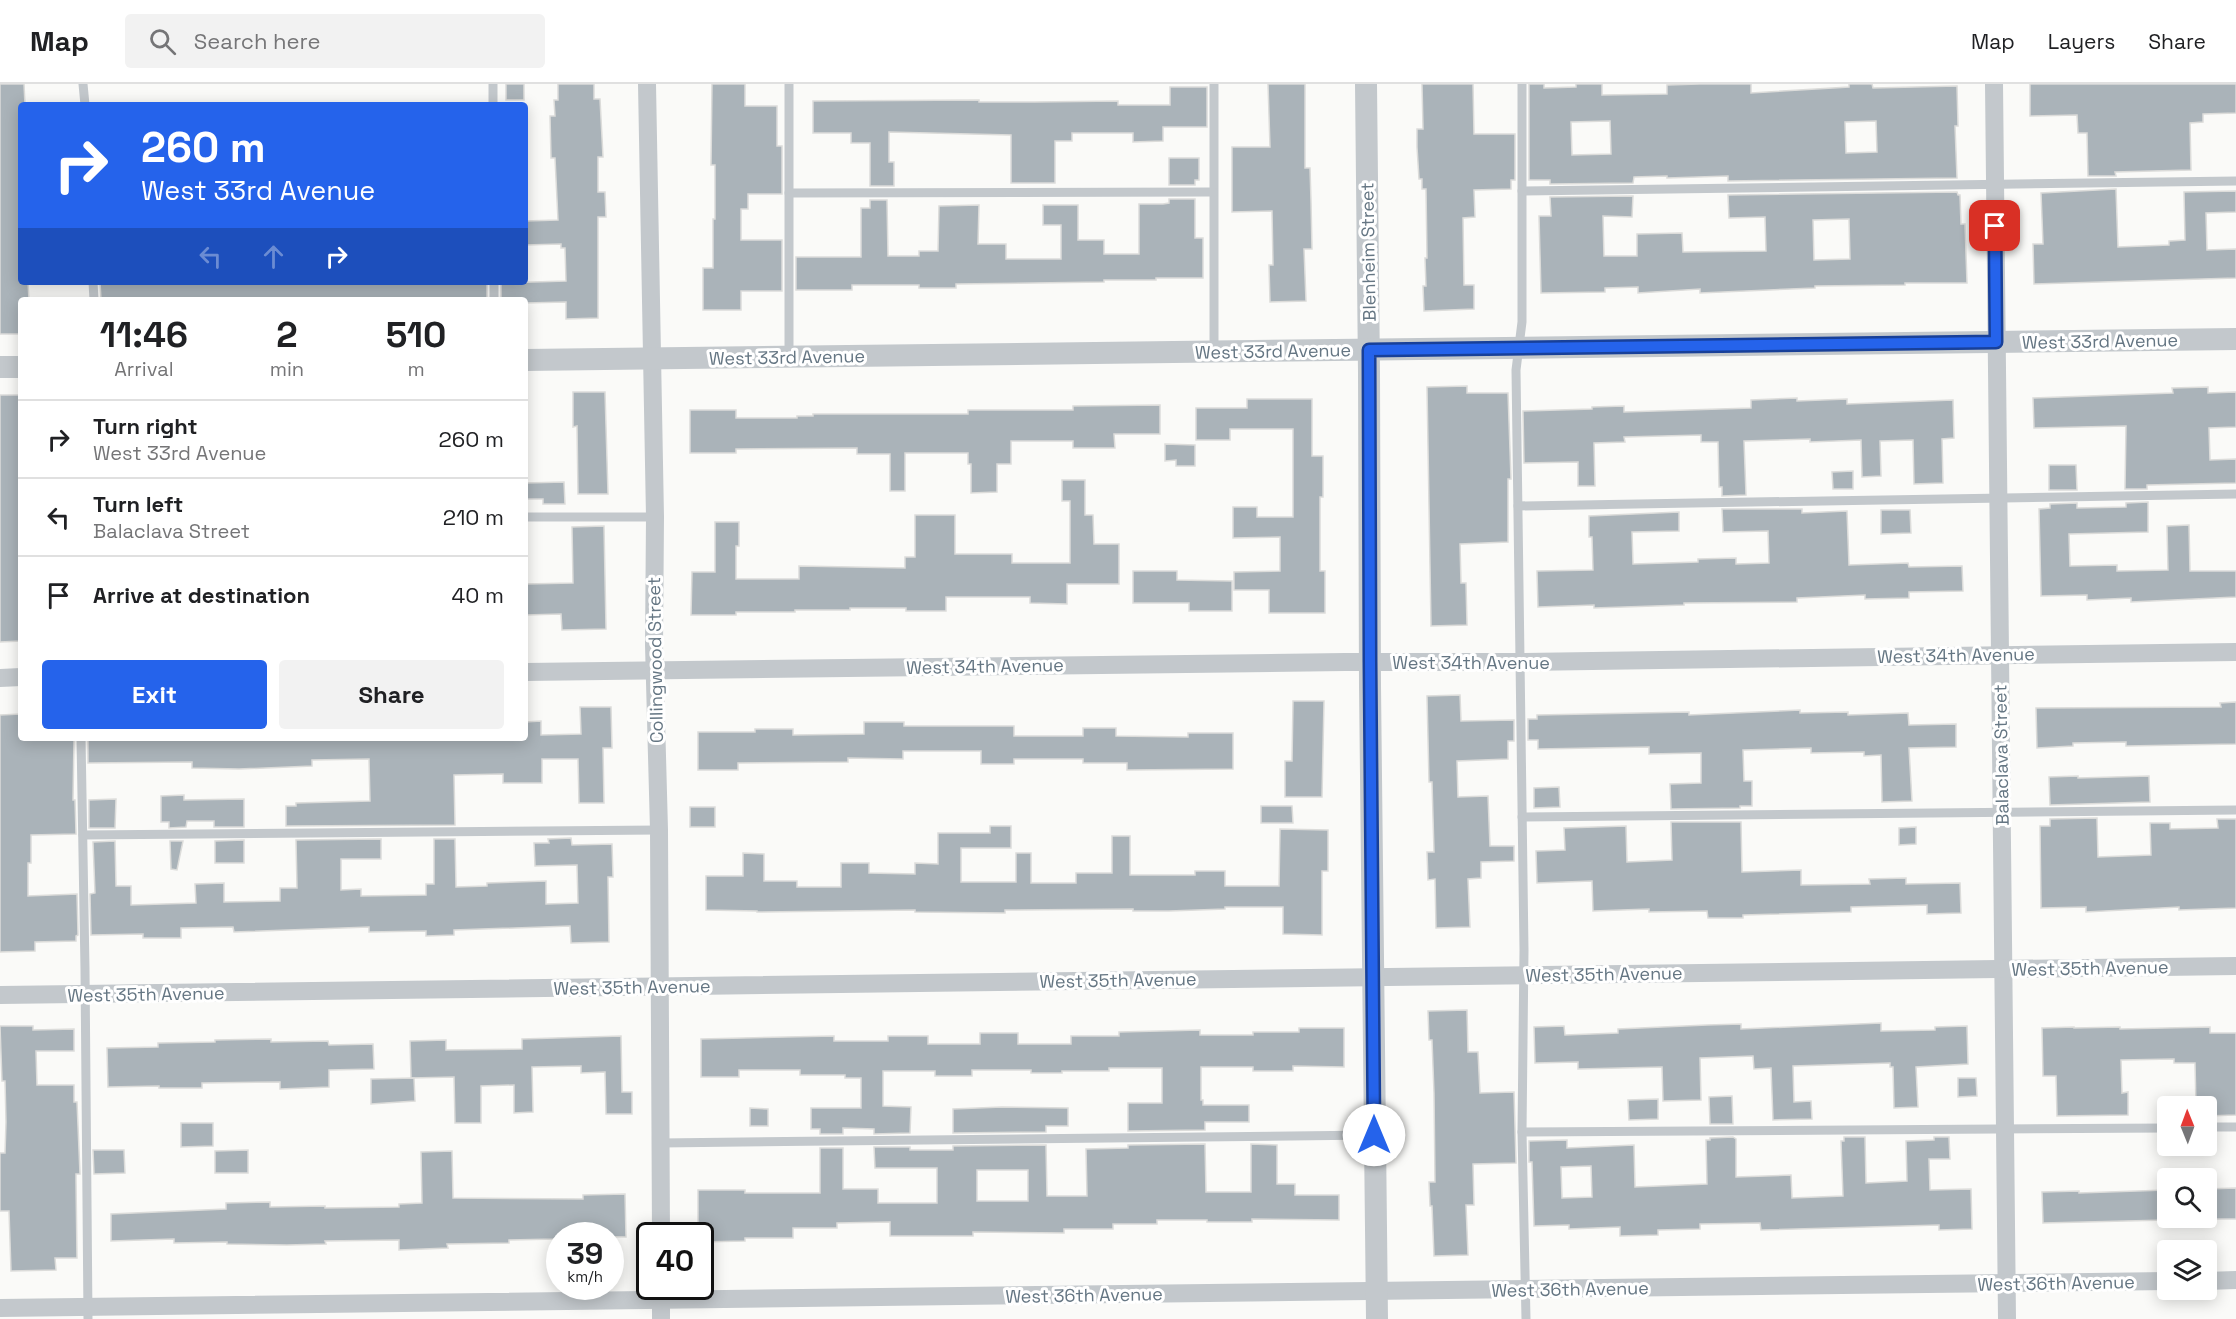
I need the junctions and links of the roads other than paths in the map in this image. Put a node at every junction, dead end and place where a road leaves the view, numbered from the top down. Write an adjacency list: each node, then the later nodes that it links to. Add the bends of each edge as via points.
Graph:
1 (83, 84): 9 (lane)
2 (493, 84): 10 (lane)
3 (647, 84): 22 (street, Collingwood Street)
4 (789, 84): 15 (lane)
5 (1214, 84): 14 (lane)
6 (1366, 84): 19 (street, Blenheim Street)
7 (1522, 84): 13 (lane)
8 (1994, 84): 12 (street, Balaclava Street)
9 (85, 102)
10 (493, 102)
11 (2236, 182): 12 (lane)
12 (1995, 184): 13 (lane); 17 (street, Balaclava Street)
13 (1522, 191): 18 (lane)
14 (1213, 192): 15 (lane); 20 (lane)
15 (789, 193): 21 (lane)
16 (2236, 339): 17 (street, West 33rd Avenue)
17 (1996, 342): 18 (street, West 33rd Avenue); 27 (street, Balaclava Street)
18 (1519, 348): 19 (street, West 33rd Avenue); 28 (lane)
19 (1369, 350): 20 (street, West 33rd Avenue); 33 (street, Blenheim Street)
20 (1214, 352): 21 (street, West 33rd Avenue)
21 (789, 357): 22 (street, West 33rd Avenue)
22 (651, 358): 23 (street, West 33rd Avenue); 29 (street, Collingwood Street)
23 (528, 360)
24 (0, 367): 25 (street)
25 (18, 367)
26 (2236, 494): 27 (lane)
27 (1998, 499): 28 (lane); 32 (street, Balaclava Street)
28 (1518, 506): 34 (lane)
29 (655, 517): 30 (lane); 35 (street, Collingwood Street)
30 (528, 518)
31 (2236, 652): 32 (street, West 34th Avenue)
32 (2000, 654): 34 (street, West 34th Avenue); 41 (street, Balaclava Street)
33 (1370, 662): 34 (street, West 34th Avenue); 35 (street, West 34th Avenue); 48 (street, Blenheim Street)
34 (1520, 662): 42 (lane)
35 (654, 671): 36 (street, West 34th Avenue); 43 (street, Collingwood Street)
36 (528, 672)
37 (18, 677): 38 (street)
38 (0, 678)
39 (81, 741): 44 (lane)
40 (2236, 810): 41 (lane)
41 (2002, 814): 42 (lane); 46 (street, Balaclava Street)
42 (1522, 817): 47 (lane)
43 (658, 830): 44 (lane); 49 (street, Collingwood Street)
44 (83, 836): 51 (lane)
45 (2236, 966): 46 (street, West 35th Avenue)
46 (2003, 969): 47 (street, West 35th Avenue); 55 (street, Balaclava Street)
47 (1524, 975): 48 (street, West 35th Avenue); 56 (lane)
48 (1373, 976): 49 (street, West 35th Avenue); 57 (street, Blenheim Street)
49 (660, 986): 51 (street, West 35th Avenue); 58 (street, Collingwood Street)
50 (0, 995): 51 (street, West 35th Avenue)
51 (85, 995): 68 (lane)
52 (2217, 1127): 53 (lane)
53 (2236, 1127)
54 (2157, 1128): 55 (lane)
55 (2005, 1130): 56 (lane); 63 (street, Balaclava Street)
56 (1522, 1132): 64 (lane)
57 (1374, 1135): 58 (lane); 65 (street, Blenheim Street)
58 (661, 1143): 59 (street, Collingwood Street)
59 (661, 1222)
60 (2236, 1280): 62 (street)
61 (2157, 1281): 63 (street, West 36th Avenue)
62 (2217, 1281)
63 (2007, 1283): 64 (street, West 36th Avenue); 71 (street, Balaclava Street)
64 (1525, 1290): 65 (street, West 36th Avenue); 70 (lane)
65 (1377, 1291): 66 (street, West 36th Avenue); 69 (street, Blenheim Street)
66 (661, 1302): 68 (street, West 36th Avenue)
67 (0, 1308): 68 (street, West 36th Avenue)
68 (88, 1313)
69 (1377, 1319)
70 (1526, 1319)
71 (2007, 1319)

